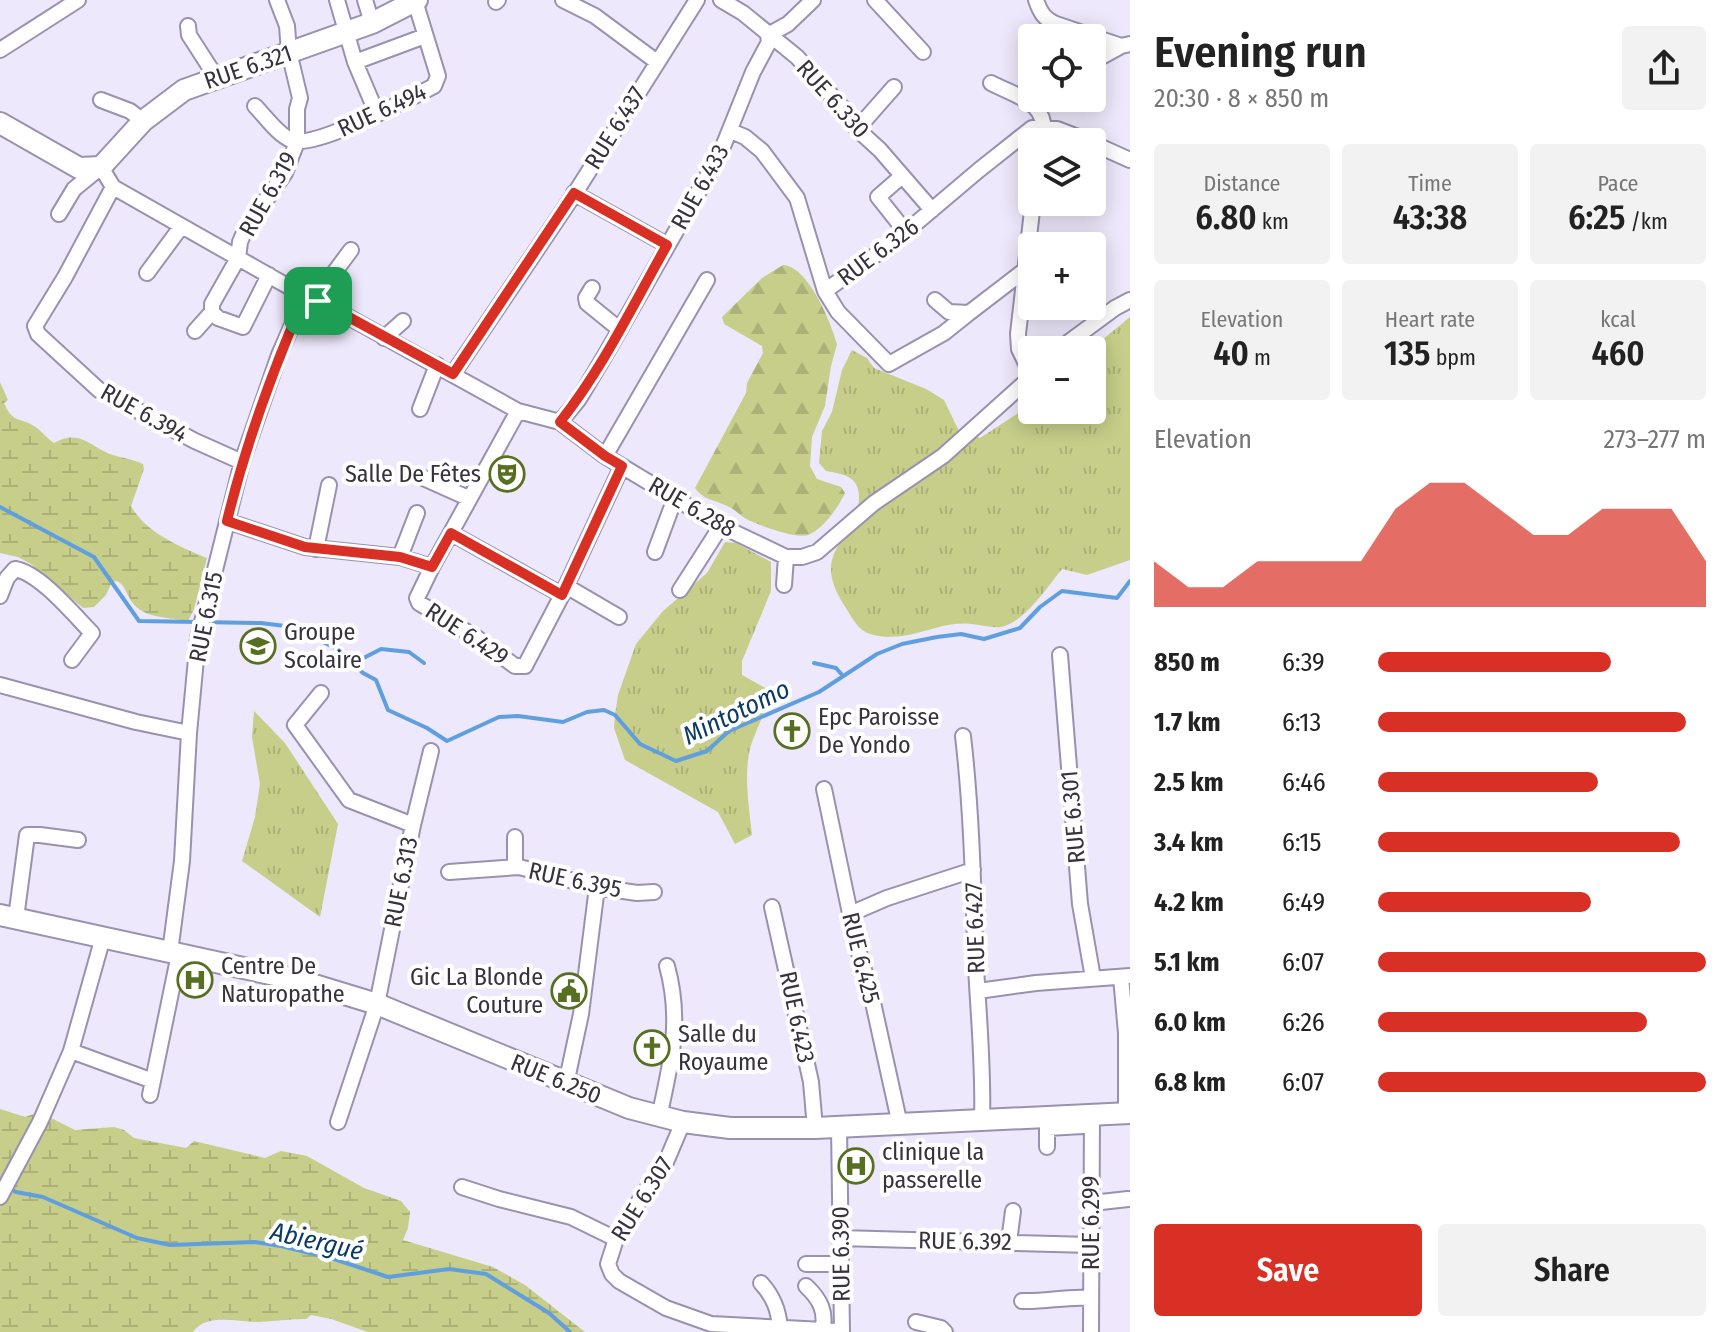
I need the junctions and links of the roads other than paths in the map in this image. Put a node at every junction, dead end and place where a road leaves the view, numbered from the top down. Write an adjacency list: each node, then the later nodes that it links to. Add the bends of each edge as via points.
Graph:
1 (78, 0): 20 (street)
2 (277, 0): 21 (street, RUE 6.319)
3 (337, 0): 16 (street)
4 (365, 0): 14 (street)
5 (563, 0): 25 (street, via 595,16)
6 (697, 0): 25 (street, RUE 6.437)
7 (711, 0): 18 (street)
8 (721, 0): 18 (street, RUE 6.330)
9 (813, 0): 18 (street, RUE 6.433)
10 (875, 0): 22 (street)
11 (1036, 0): 19 (street, via 1047,20)
12 (416, 1): 13 (main road, RUE 6.321); 17 (street, RUE 6.494)
13 (391, 6): 14 (main road, RUE 6.321)
14 (372, 23): 16 (main road, RUE 6.321)
15 (188, 26): 26 (street)
16 (345, 32): 21 (main road, RUE 6.321); 24 (street)
17 (425, 36): 24 (street); 33 (street, RUE 6.494, via 437,82)
18 (768, 38): 37 (street, RUE 6.330, via 797,57); 38 (street, RUE 6.433)
19 (1125, 45): 23 (street)
20 (0, 50)
21 (289, 52): 26 (main road, RUE 6.321); 39 (street, RUE 6.319, via 300,98)
22 (923, 52)
23 (1106, 55)
24 (355, 62): 33 (street)
25 (657, 62): 46 (street, RUE 6.437)
26 (216, 77): 34 (main road, RUE 6.321, via 184,90)
27 (991, 83): 29 (street)
28 (894, 87): 37 (street)
29 (1018, 94)
30 (101, 100): 34 (street)
31 (255, 106): 39 (street)
32 (1041, 112): 36 (street)
33 (377, 114): 39 (street, RUE 6.494)
34 (143, 121): 43 (main road, RUE 6.321)
35 (2, 127): 43 (main road, via 79,168)
36 (1039, 128)
37 (857, 129): 44 (street, RUE 6.330)
38 (731, 131): 51 (street, RUE 6.433); 59 (street, RUE 6.326, via 762,151 797,198)
39 (297, 142): 53 (street, RUE 6.319, via 285,173 246,228)
40 (1018, 143): 47 (street, RUE 6.326)
41 (1106, 149): 42 (street)
42 (1130, 160)
43 (101, 167): 45 (street, RUE 6.288); 48 (street, via 74,189)
44 (902, 176): 47 (street, RUE 6.330); 50 (street, via 878,197)
45 (113, 187): 49 (street, RUE 6.288); 77 (street, RUE 6.394, via 35,326 38,334 99,390)
46 (574, 193): 51 (street); 71 (street, RUE 6.437)
47 (932, 210): 50 (street, RUE 6.326)
48 (59, 214)
49 (181, 227): 53 (street, RUE 6.288); 54 (street)
50 (905, 231): 59 (street, RUE 6.326)
51 (667, 245): 66 (street, RUE 6.433)
52 (351, 250): 60 (street, RUE 6.315)
53 (238, 258): 55 (street, RUE 6.288); 63 (street, RUE 6.319)
54 (147, 273)
55 (269, 275): 60 (street, RUE 6.288); 63 (street, via 243,327)
56 (1018, 275): 64 (street)
57 (707, 280): 76 (street)
58 (592, 288): 66 (street, via 587,303)
59 (825, 291): 64 (street, via 838,312 889,364)
60 (311, 298): 69 (street, RUE 6.288); 77 (street, RUE 6.315, via 279,355)
61 (935, 300): 64 (street, via 949,312)
62 (1130, 300): 68 (street)
63 (212, 312): 67 (street, RUE 6.319)
64 (969, 313)
65 (403, 321): 69 (street)
66 (619, 329): 75 (street, RUE 6.433)
67 (195, 331)
68 (1077, 336)
69 (384, 338): 70 (street, RUE 6.288)
70 (437, 365): 71 (street, RUE 6.288); 73 (street)
71 (453, 374): 74 (street, RUE 6.288)
72 (1018, 389): 90 (street, via 943,456 874,503 817,552)
73 (420, 409)
74 (518, 411): 75 (street, RUE 6.288); 81 (street)
75 (560, 422): 76 (street, RUE 6.288)
76 (605, 456): 78 (street, RUE 6.288)
77 (242, 462): 84 (street, RUE 6.315)
78 (622, 466): 82 (street, RUE 6.288); 93 (street, RUE 6.429)
79 (419, 476): 81 (street)
80 (329, 485): 87 (street)
81 (468, 498): 86 (street)
82 (675, 498): 85 (street, RUE 6.288); 88 (street)
83 (417, 513): 89 (street)
84 (227, 521): 87 (street); 101 (street, RUE 6.315, via 198,638)
85 (721, 526): 90 (street, RUE 6.288); 94 (street)
86 (451, 533): 91 (street); 93 (street)
87 (316, 549): 89 (street)
88 (655, 552)
89 (400, 557): 91 (street)
90 (786, 557): 92 (street)
91 (432, 567): 93 (street, RUE 6.429, via 419,603 515,666 525,666)
92 (784, 585)
93 (564, 590): 96 (street)
94 (680, 590)
95 (0, 596): 98 (street, via 15,569 39,582 92,633)
96 (619, 617)
97 (1060, 655): 120 (street, RUE 6.301, via 1080,904)
98 (72, 660)
99 (0, 685): 101 (street)
100 (321, 693): 105 (street, RUE 6.313, via 295,725 349,800)
101 (189, 733): 117 (street, RUE 6.315)
102 (963, 736): 109 (street, RUE 6.427)
103 (431, 751): 105 (street)
104 (824, 789): 114 (street, RUE 6.425)
105 (413, 825): 122 (street, RUE 6.313)
106 (515, 837): 108 (street)
107 (78, 840): 115 (street, via 27,835)
108 (519, 867): 110 (street, RUE 6.395); 111 (street, RUE 6.395)
109 (973, 870): 114 (street); 121 (street, RUE 6.427)
110 (449, 872)
111 (597, 887): 112 (street, RUE 6.395); 124 (street)
112 (654, 892)
113 (772, 907): 134 (street, RUE 6.423, via 811,1082)
114 (850, 914): 132 (street, RUE 6.425)
115 (8, 916): 116 (main road, RUE 6.250)
116 (103, 937): 117 (main road, RUE 6.250); 123 (street)
117 (174, 953): 122 (main road, RUE 6.250, via 298,980); 123 (street, RUE 6.315, via 152,1088)
118 (667, 966): 126 (street, via 676,1035)
119 (1126, 977): 120 (street); 125 (street)
120 (1093, 978): 121 (street)
121 (978, 991): 128 (street, RUE 6.427)
122 (377, 1004): 124 (main road, RUE 6.250); 129 (street, RUE 6.313)
123 (71, 1051): 137 (street)
124 (566, 1084): 126 (main road, RUE 6.250)
125 (1128, 1113): 127 (main road, RUE 6.250)
126 (659, 1117): 130 (main road, RUE 6.250)
127 (1088, 1120): 131 (main road, RUE 6.250); 139 (street, RUE 6.299)
128 (982, 1121): 131 (main road, RUE 6.250); 132 (main road, RUE 6.250)
129 (338, 1122)
130 (683, 1122): 134 (main road, RUE 6.250); 142 (street, RUE 6.307, via 666,1162)
131 (1046, 1122): 135 (street)
132 (900, 1125): 133 (main road, RUE 6.250)
133 (839, 1127): 134 (main road, RUE 6.250); 141 (street, RUE 6.390)
134 (815, 1128)
135 (1047, 1147)
136 (462, 1187): 142 (street, via 571,1217)
137 (0, 1197)
138 (1128, 1199): 139 (street)
139 (1092, 1203): 144 (street, RUE 6.299)
140 (1013, 1211): 143 (street)
141 (840, 1238): 143 (street, RUE 6.392); 146 (street, RUE 6.390)
142 (616, 1239): 152 (street, RUE 6.307, via 608,1264 612,1274 654,1302 711,1324)
143 (1009, 1242): 144 (street, RUE 6.392)
144 (1091, 1245): 149 (street, RUE 6.299)
145 (806, 1264): 146 (street)
146 (840, 1264): 154 (street, RUE 6.390)
147 (761, 1283): 152 (street, via 773,1299)
148 (806, 1286): 153 (street, via 823,1311)
149 (1090, 1298): 150 (street); 156 (street, RUE 6.299)
150 (1022, 1301)
151 (916, 1322): 155 (street)
152 (780, 1329): 153 (street, RUE 6.307)
153 (822, 1331): 154 (street, RUE 6.307)
154 (842, 1331)
155 (945, 1332)
156 (1091, 1332)

